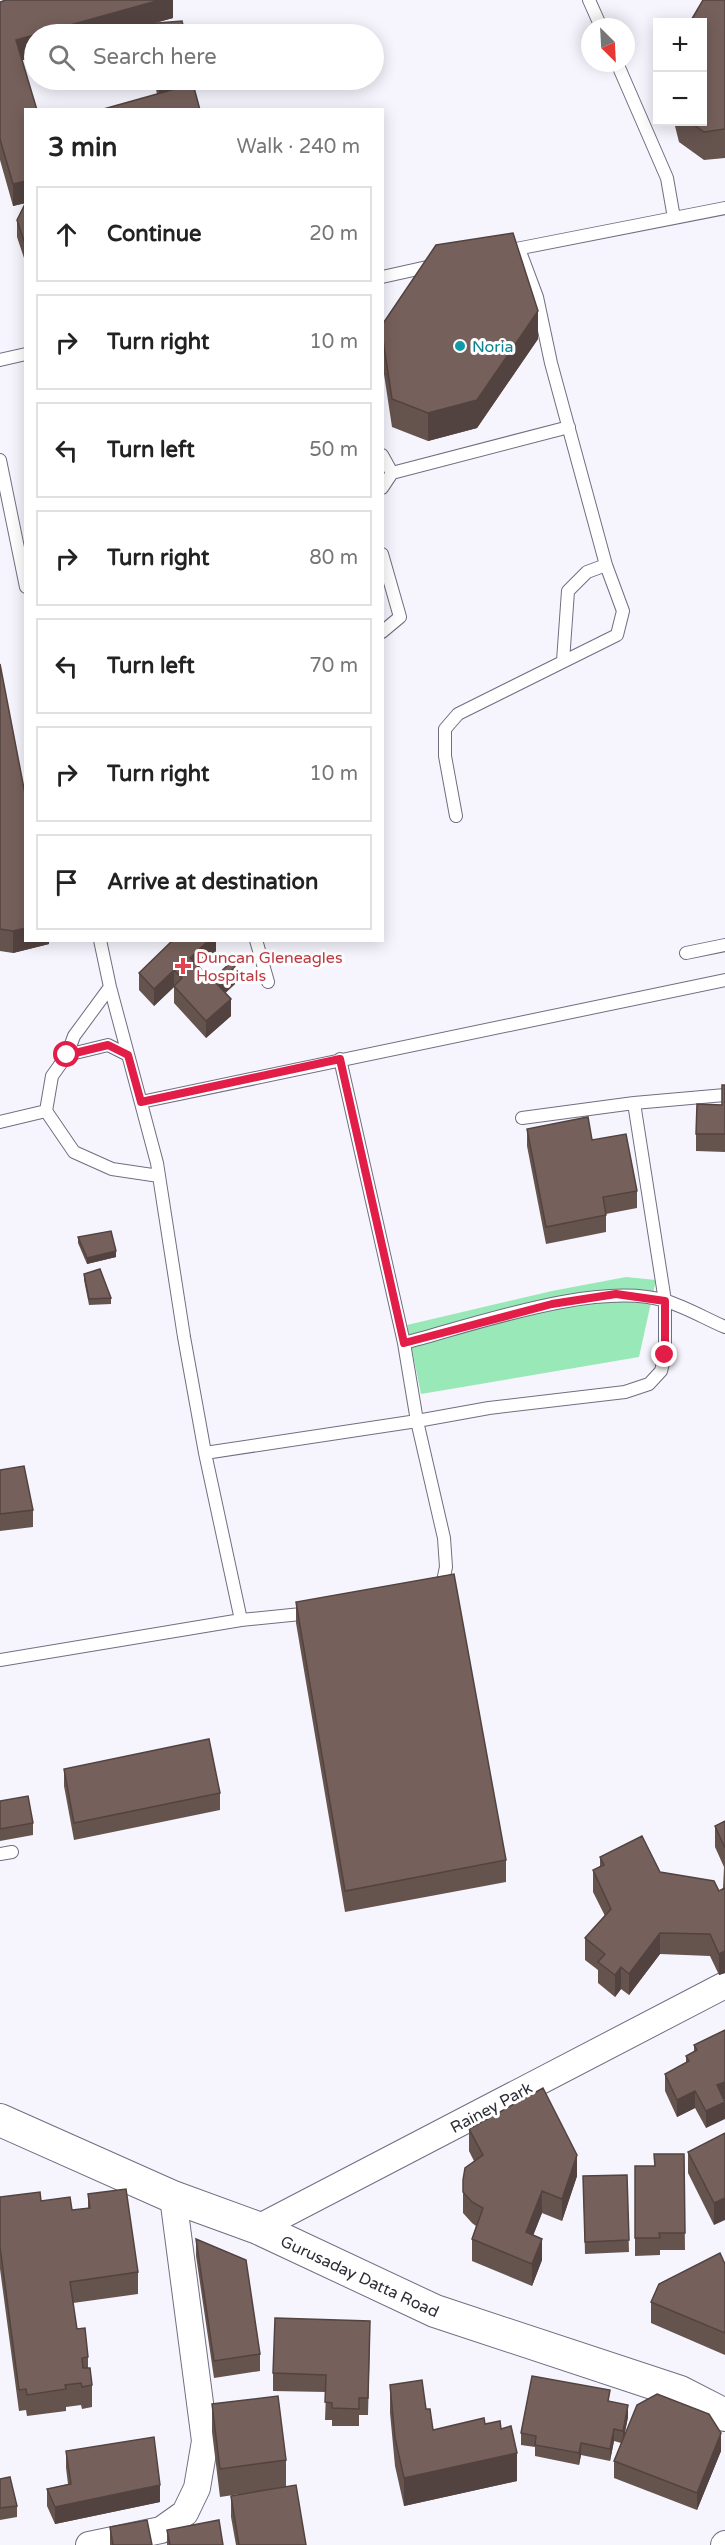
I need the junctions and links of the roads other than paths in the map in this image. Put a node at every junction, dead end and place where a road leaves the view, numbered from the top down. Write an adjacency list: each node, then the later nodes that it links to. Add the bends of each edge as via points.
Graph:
1 (589, 0): 2 (lane)
2 (597, 18)
3 (621, 72): 5 (lane, via 667,178)
4 (725, 208): 5 (lane)
5 (674, 218): 6 (lane)
6 (519, 249): 7 (lane); 12 (lane, via 537,297)
7 (496, 253)
8 (452, 262): 9 (lane)
9 (384, 277)
10 (24, 354): 11 (lane)
11 (0, 360)
12 (569, 427): 15 (lane); 20 (lane)
13 (384, 458): 15 (lane)
14 (0, 460): 17 (lane)
15 (392, 473): 16 (lane)
16 (384, 485)
17 (11, 519): 18 (lane); 21 (lane)
18 (24, 528)
19 (384, 562): 22 (lane, via 400,617)
20 (606, 565): 23 (lane, via 587,572 568,591); 23 (lane, via 623,611 617,635)
21 (24, 578)
22 (384, 630)
23 (563, 661): 24 (lane, via 458,714 445,729 445,756)
24 (456, 816)
25 (100, 942): 31 (lane)
26 (257, 942): 30 (lane)
27 (725, 945): 28 (lane)
28 (686, 953)
29 (725, 980): 34 (lane)
30 (268, 982)
31 (110, 987): 32 (lane, via 74,1036); 33 (lane)
32 (67, 1055): 33 (lane, via 108,1045); 38 (lane, via 52,1076)
33 (128, 1055): 36 (lane)
34 (340, 1059): 36 (lane); 44 (lane)
35 (725, 1095): 37 (lane)
36 (141, 1102): 41 (lane)
37 (634, 1103): 39 (lane); 42 (lane)
38 (46, 1111): 40 (lane); 41 (lane, via 74,1152 112,1169)
39 (522, 1119)
40 (0, 1122)
41 (159, 1176): 46 (lane)
42 (665, 1301): 43 (lane); 44 (lane, via 616,1294 552,1304); 45 (lane, via 665,1355 661,1371 649,1384 625,1392)
43 (725, 1327)
44 (404, 1343): 45 (lane)
45 (417, 1421): 46 (lane); 47 (lane, via 444,1538 446,1568 443,1581)
46 (205, 1453): 49 (lane)
47 (425, 1595)
48 (319, 1612): 49 (lane)
49 (241, 1620): 50 (lane)
50 (0, 1660)
51 (725, 1985): 54 (street, Rainey Park)
52 (0, 2121): 53 (street, Gurusaday Datta Road)
53 (173, 2197): 54 (street, Gurusaday Datta Road); 56 (street, via 205,2441 197,2488 185,2513 161,2530)
54 (258, 2228): 55 (street, Gurusaday Datta Road, via 435,2311 680,2392)
55 (725, 2415)
56 (90, 2545)

